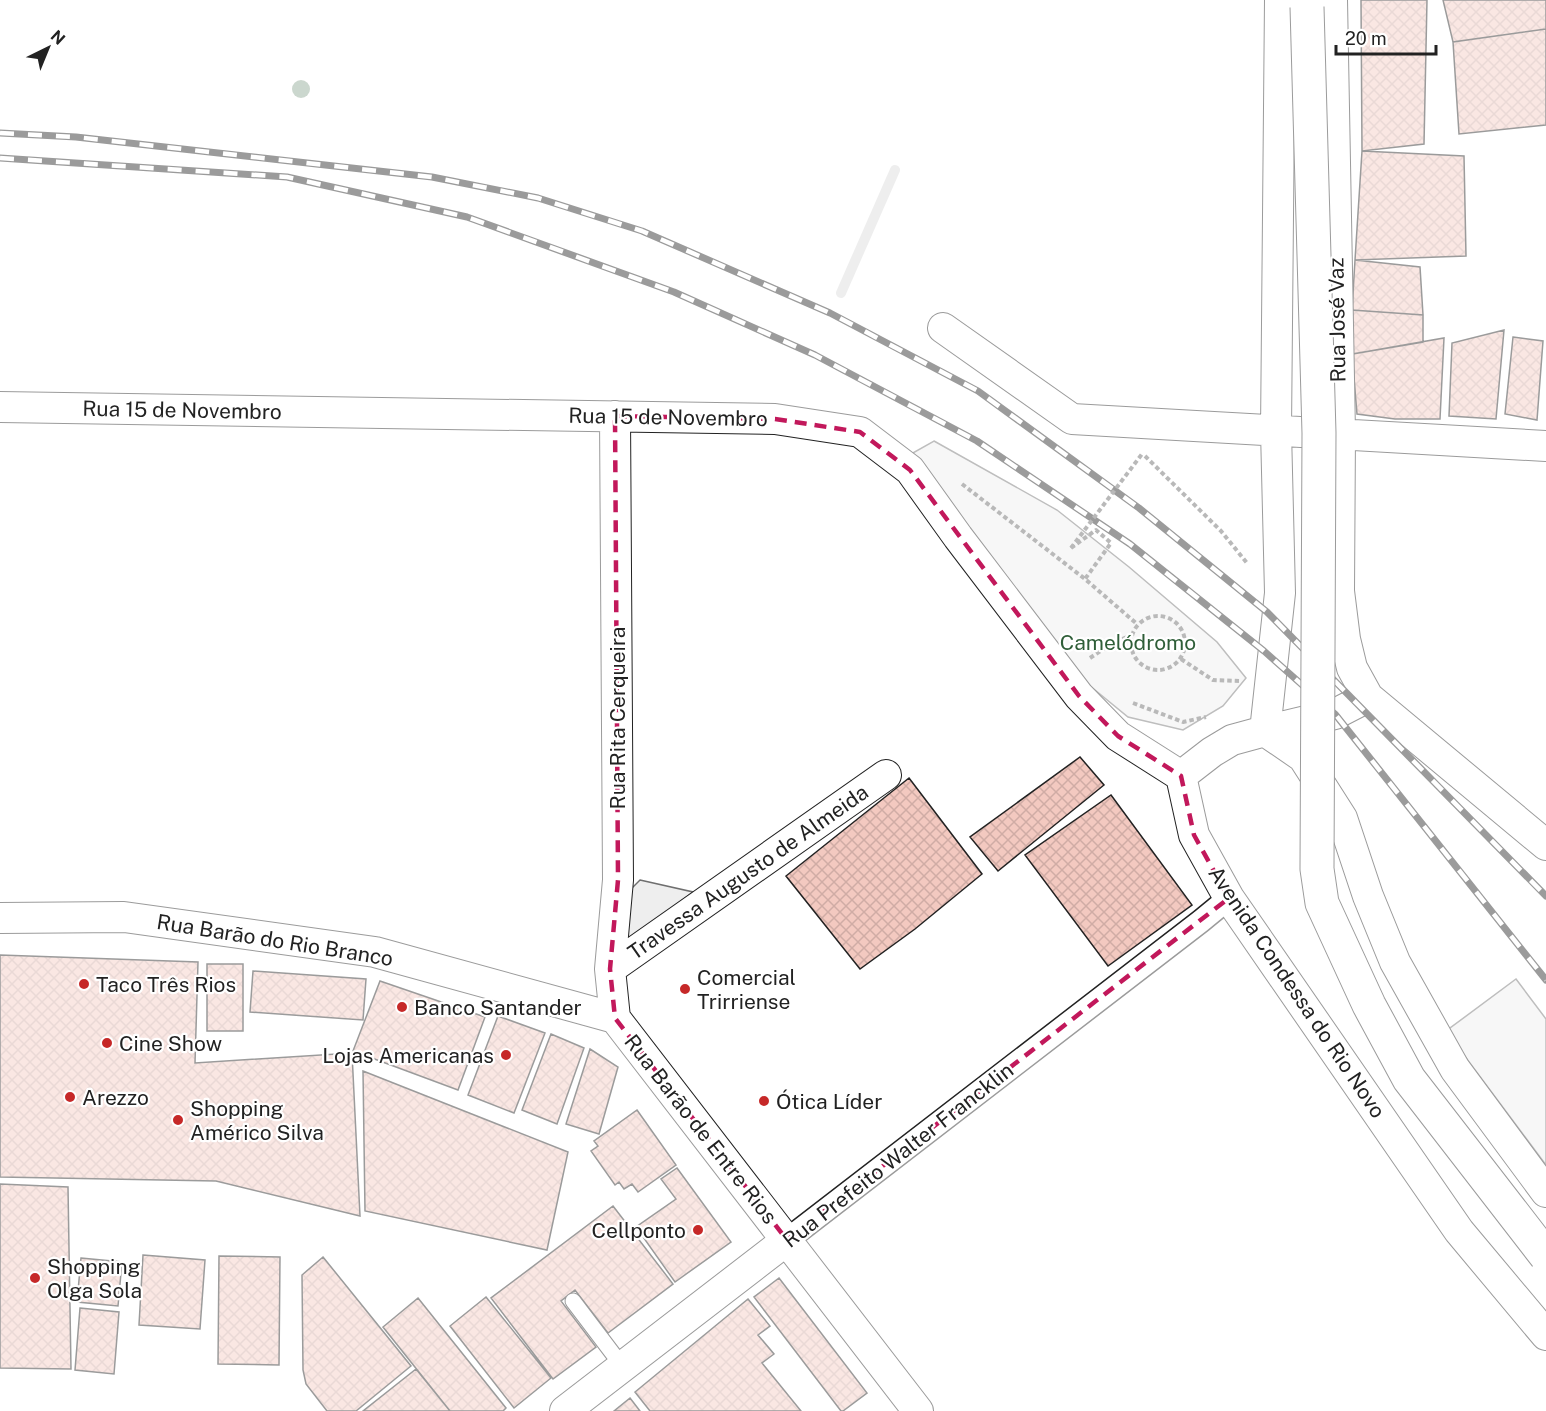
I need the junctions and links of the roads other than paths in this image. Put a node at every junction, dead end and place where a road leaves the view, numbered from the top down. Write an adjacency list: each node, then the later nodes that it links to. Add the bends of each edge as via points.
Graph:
1 (1306, 2): 5 (street); 6 (street, Rua José Vaz); 19 (main road, bridge, via 1319,433 1317,869 1322,903 1369,1005 1409,1079)
2 (943, 328): 5 (street, via 1072,419)
3 (0, 407): 4 (street, Rua 15 de Novembro)
4 (615, 417): 11 (street, Rua 15 de Novembro, via 776,419 860,432 910,470 1080,696 1118,736); 15 (street, Rua Rita Cerqueira, via 618,880)
5 (1276, 431): 6 (street); 9 (street, via 1280,593)
6 (1340, 433): 7 (street); 8 (street, Rua José Vaz, via 1339,591 1352,668)
7 (1546, 446)
8 (1368, 697): 9 (street, via 1335,714); 12 (street)
9 (1265, 731): 11 (street, via 1232,740); 17 (street, via 1304,757 1342,818 1395,962 1455,1069)
10 (886, 775): 15 (street, Travessa Augusto de Almeida)
11 (1181, 776): 13 (street, Avenida Condessa do Rio Novo, via 1194,835)
12 (1546, 845)
13 (1229, 898): 18 (street, Rua Prefeito Walter Francklin); 21 (street, Avenida Condessa do Rio Novo, via 1459,1231)
14 (0, 918): 16 (street, Rua Barão do Rio Branco, via 124,917 375,951)
15 (610, 969): 16 (street, Rua Rita Cerqueira)
16 (615, 1018): 18 (street, Rua Barão de Entre Rios)
17 (1546, 1192)
18 (787, 1240): 22 (street, Rua Prefeito Walter Francklin); 24 (street, Rua Barão de Entre Rios)
19 (1546, 1256)
20 (573, 1301): 22 (lane)
21 (1546, 1335)
22 (623, 1366): 23 (street, Rua Prefeito Walter Francklin)
23 (565, 1411)
24 (918, 1411)

